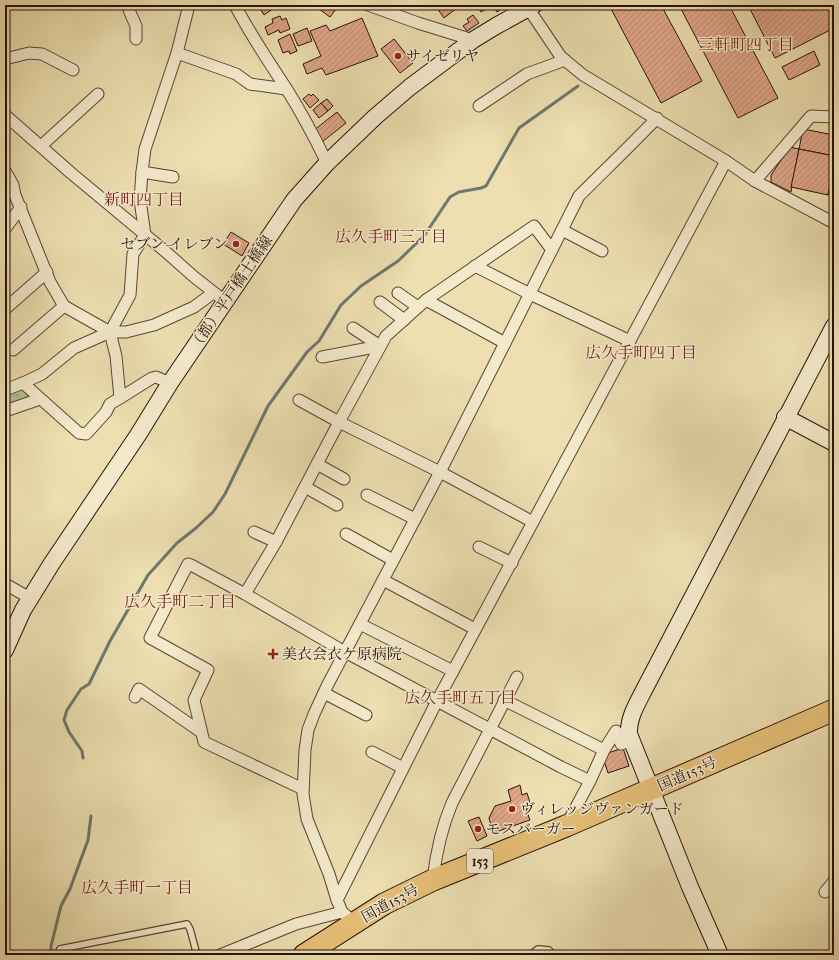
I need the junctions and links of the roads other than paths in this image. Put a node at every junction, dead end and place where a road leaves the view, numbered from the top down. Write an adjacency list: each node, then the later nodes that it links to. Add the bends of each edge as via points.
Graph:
1 (189, 5): 8 (street)
2 (235, 5): 12 (street, via 248,31)
3 (368, 5): 7 (street)
4 (529, 6): 7 (street, （都）平戸橋土橋線); 10 (street)
5 (129, 7): 6 (street, via 136,26)
6 (136, 39)
7 (472, 40): 20 (street, （都）平戸橋土橋線, via 410,87)
8 (177, 53): 12 (street, via 236,74 250,84); 22 (street, via 148,140)
9 (5, 59): 11 (street, via 29,53 42,54)
10 (565, 60): 14 (street, via 527,74); 17 (street, via 583,75)
11 (73, 70)
12 (286, 89): 20 (street)
13 (98, 94): 18 (street)
14 (479, 106)
15 (5, 115): 18 (street)
16 (834, 117): 24 (street, via 811,116)
17 (657, 118): 19 (street); 28 (street, via 579,196)
18 (41, 146): 29 (street)
19 (726, 161): 24 (street); 45 (street)
20 (327, 163): 36 (street, （都）平戸橋土橋線, via 294,200)
21 (5, 171): 25 (street)
22 (142, 172): 23 (street); 29 (street, via 140,200)
23 (173, 177)
24 (755, 181): 26 (street)
25 (20, 207): 27 (street); 33 (street)
26 (834, 223)
27 (5, 229)
28 (562, 230): 30 (street); 31 (street)
29 (145, 235): 36 (street); 44 (street, via 133,254 130,296)
30 (552, 250): 32 (street, via 534,226); 35 (street)
31 (602, 251)
32 (475, 266): 35 (street); 38 (street)
33 (47, 272): 39 (street); 40 (street)
34 (398, 293): 38 (street)
35 (530, 294): 45 (street); 46 (street)
36 (220, 297): 44 (street, via 154,325 126,332); 51 (street, （都）平戸橋土橋線)
37 (380, 302): 41 (street)
38 (422, 304): 41 (street); 46 (street)
39 (64, 306): 44 (street); 48 (street)
40 (5, 309)
41 (404, 320): 47 (street, via 386,336)
42 (834, 326): 57 (street)
43 (353, 328): 47 (street)
44 (110, 332): 50 (street, via 74,348 42,374); 53 (street, via 116,356)
45 (630, 341): 67 (street)
46 (505, 343): 61 (street)
47 (380, 346): 49 (street); 58 (street)
48 (13, 350)
49 (322, 357)
50 (23, 383): 52 (street); 54 (street)
51 (170, 383): 53 (street, via 156,377 152,378); 77 (street, （都）平戸橋土橋線)
52 (5, 390)
53 (120, 398): 54 (street, via 110,404 86,434 79,433)
54 (40, 399): 56 (street)
55 (299, 400): 58 (street)
56 (5, 411)
57 (786, 417): 59 (street); 93 (street, via 644,690 630,722 629,734)
58 (339, 422): 60 (street); 61 (street)
59 (834, 443)
60 (317, 464): 62 (street); 63 (street)
61 (440, 472): 66 (street); 67 (street)
62 (344, 479)
63 (305, 487): 65 (street); 70 (street)
64 (368, 495): 66 (street)
65 (337, 505)
66 (415, 519): 72 (street)
67 (533, 522): 73 (street)
68 (254, 532): 70 (street)
69 (346, 534): 72 (street)
70 (276, 542): 76 (street)
71 (479, 547): 73 (street)
72 (393, 560): 74 (street)
73 (512, 563): 80 (street)
74 (383, 580): 79 (street); 80 (street)
75 (5, 584): 77 (street)
76 (245, 594): 82 (street); 92 (street, via 189,564 150,638 208,670 194,700)
77 (30, 598): 78 (street, （都）平戸橋土橋線)
78 (11, 622): 81 (street, （都）平戸橋土橋線)
79 (360, 624): 82 (street); 83 (street)
80 (476, 630): 83 (street)
81 (5, 650)
82 (345, 652): 85 (street); 88 (street)
83 (453, 671): 88 (street)
84 (517, 677): 87 (street)
85 (324, 692): 90 (street); 98 (street, via 308,730)
86 (136, 697): 92 (street, via 139,689)
87 (504, 700): 91 (street); 94 (street)
88 (437, 701): 91 (street); 96 (street)
89 (834, 710): 99 (highway, 国道153号 / 153)
90 (366, 715)
91 (489, 729): 97 (street); 101 (street, via 445,820 436,852)
92 (200, 732): 98 (street, via 204,742)
93 (632, 740): 94 (street, via 621,744 616,731); 99 (street)
94 (604, 750): 97 (street)
95 (372, 752): 96 (street)
96 (403, 768): 104 (street)
97 (590, 781): 100 (street)
98 (303, 789): 104 (street, via 307,819)
99 (651, 790): 100 (highway, 国道153号 / 153); 112 (street)
100 (566, 826): 101 (highway, 国道153号 / 153)
101 (433, 880): 105 (highway, 国道153号 / 153, via 384,904)
102 (834, 881): 103 (street)
103 (825, 892)
104 (337, 900): 105 (street)
105 (349, 917): 108 (street, via 296,924); 109 (highway, 国道153号 / 153)
106 (57, 955): 107 (lane, via 60,949 187,924)
107 (197, 955)
108 (220, 955)
109 (304, 955)
110 (530, 955): 111 (lane, via 538,949 549,950)
111 (553, 955)
112 (720, 955)

